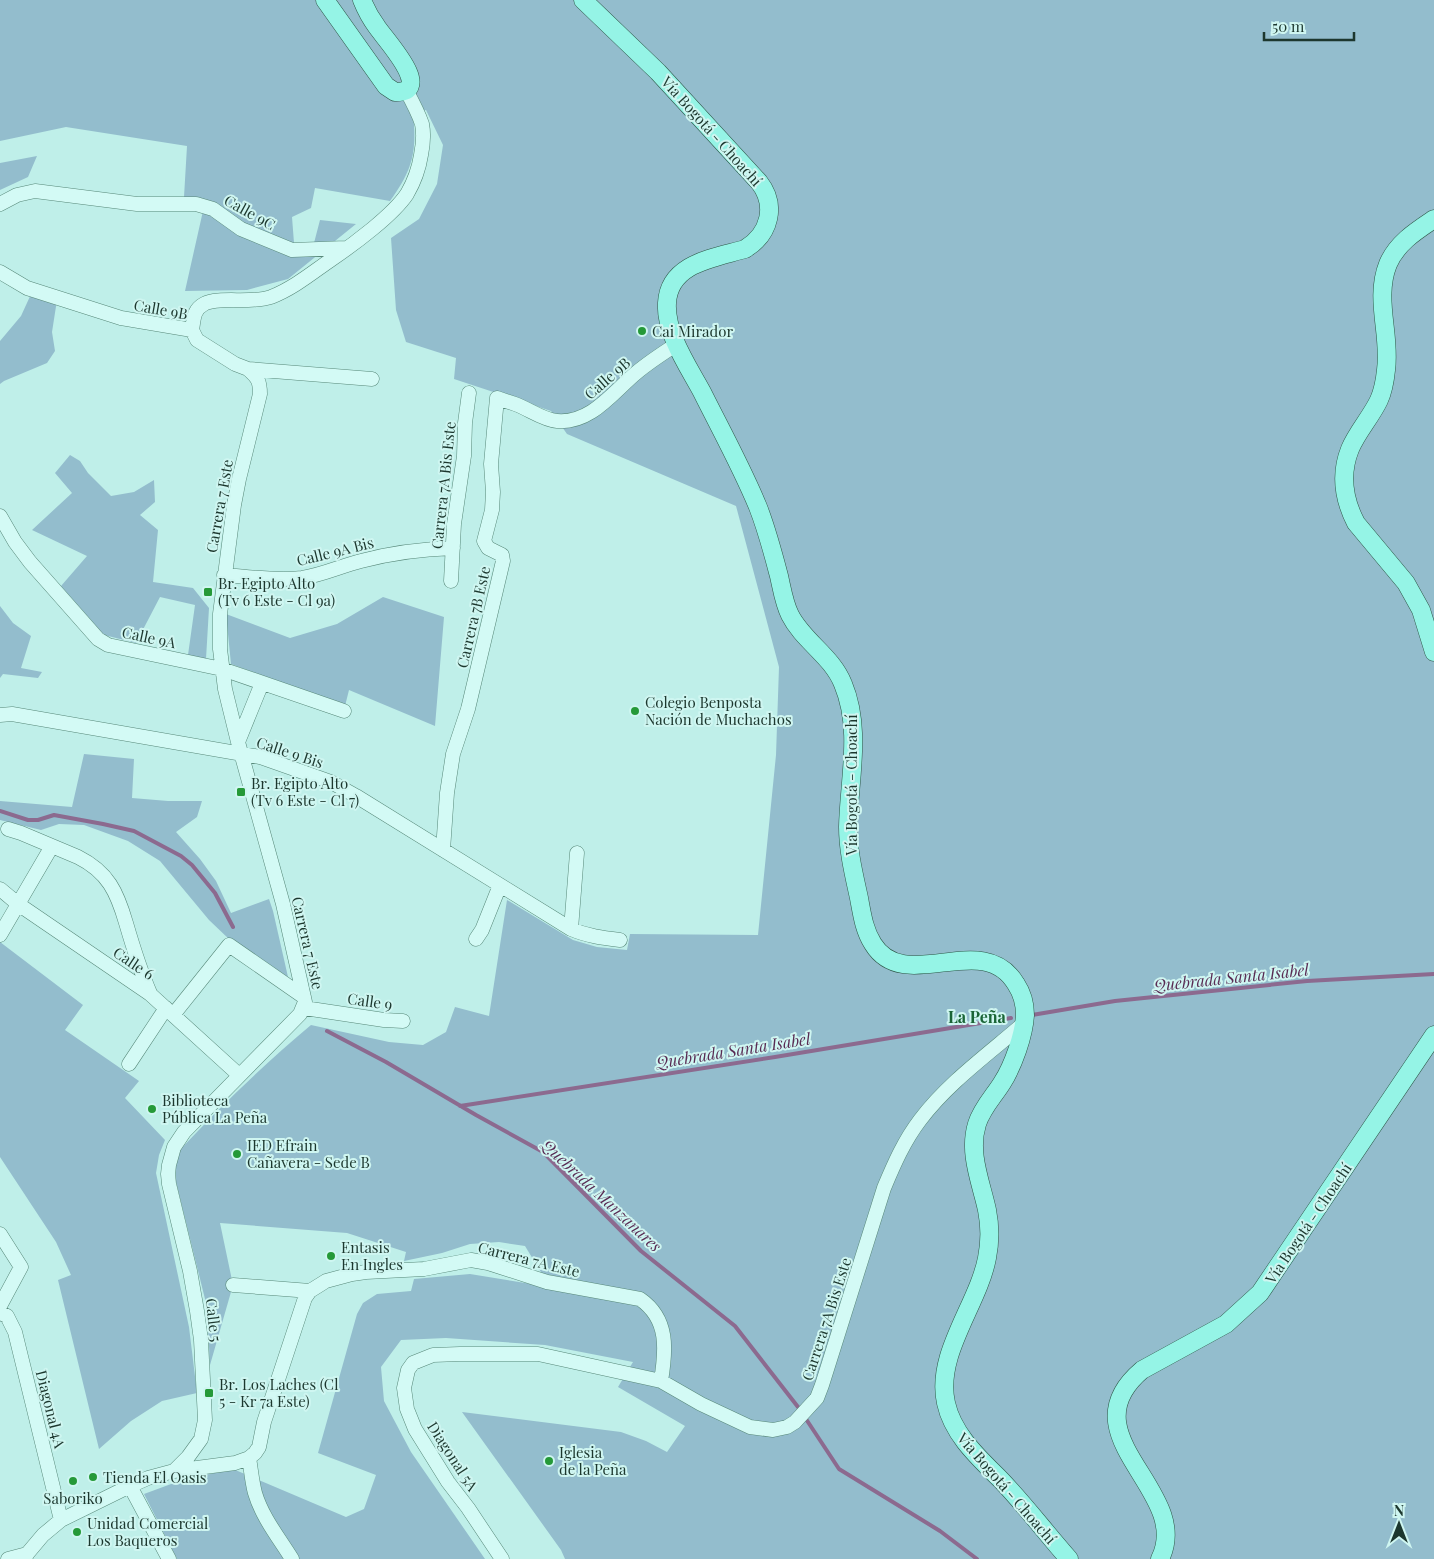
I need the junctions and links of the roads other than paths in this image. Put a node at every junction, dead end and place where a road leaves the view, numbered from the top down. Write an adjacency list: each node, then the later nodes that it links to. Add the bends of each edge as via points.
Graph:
1 (325, 0): 4 (main road, via 386,86 395,92)
2 (362, 0): 4 (main road, via 408,69 411,80)
3 (583, 0): 10 (main road, Vía Bogotá - Choachí, via 658,72 760,182 769,201 768,222 752,245 688,268 674,280 668,293 667,309)
4 (406, 90): 7 (street, via 422,126 422,150 417,171 399,203)
5 (0, 204): 7 (street, Calle 9C, via 17,195 35,191 137,204 196,204 213,210 242,229 292,250)
6 (1434, 219): 19 (main road, via 1405,240 1387,267 1382,290 1387,355 1384,384 1379,400 1350,449 1344,480 1350,512 1406,583 1421,610)
7 (347, 248): 9 (street, via 291,288 270,297 213,301 201,305 196,309)
8 (0, 272): 9 (street, Calle 9B, via 28,288 120,318)
9 (192, 330): 11 (street, Calle 9B, via 197,340)
10 (677, 344): 14 (street, Calle 9B, via 635,374 593,412 581,418 556,421); 40 (main road, Vía Bogotá - Choachí, via 758,507 791,617 837,670 845,687 853,740 849,848 868,936 883,956 898,964 973,960 1001,968 1012,978 1021,995 1025,1013)
11 (248, 369): 12 (street, Calle 9B); 17 (street, Carrera 7 Este, via 257,377 260,394 239,479)
12 (372, 379)
13 (469, 393): 16 (street, Carrera 7A Bis Este)
14 (497, 398): 27 (street, Carrera 7B Este, via 491,464 492,510 484,541 488,548 502,555 503,564 454,754 447,793)
15 (0, 516): 20 (street, Calle 9A, via 30,562 98,639 120,648)
16 (453, 548): 17 (street, Calle 9A Bis, via 394,554 301,578); 18 (street, Carrera 7A Bis Este)
17 (224, 575): 20 (street, Carrera 7 Este, via 220,630)
18 (451, 581)
19 (1434, 652)
20 (222, 669): 21 (street, Calle 9A); 24 (street, Carrera 7 Este)
21 (262, 683): 22 (street, Calle 9A); 24 (street)
22 (344, 711)
23 (0, 715): 24 (street, Calle 9 Bis, via 12,714)
24 (239, 748): 27 (street, Calle 9 Bis, via 331,782); 37 (street, Carrera 7 Este, via 283,904)
25 (8, 829): 26 (street)
26 (52, 846): 31 (street); 36 (street, via 86,861 110,884)
27 (443, 850): 29 (street, Calle 9 Bis)
28 (577, 853): 32 (street)
29 (500, 885): 32 (street, Calle 9 Bis); 34 (street)
30 (0, 889): 31 (street, Calle 6)
31 (18, 904): 33 (street); 36 (street, Calle 6)
32 (571, 929): 35 (street, Calle 9 Bis, via 599,938)
33 (0, 935)
34 (476, 938)
35 (620, 940)
36 (150, 994): 38 (street, Calle 6)
37 (304, 1002): 38 (street, Calle 9, via 229,945); 39 (street, Calle 9, via 384,1020); 43 (street, Carrera 7 Este, via 300,1014)
38 (170, 1012): 42 (street); 43 (street, Calle 6)
39 (403, 1021)
40 (1023, 1024): 51 (street, Carrera 7A Bis Este, via 936,1101 905,1142 884,1188 822,1385 817,1398 800,1417 787,1427 773,1430 750,1427); 61 (main road, Vía Bogotá - Choachí, via 1010,1068 976,1130 976,1167 988,1219 987,1258 949,1356 944,1389 956,1428 980,1460)
41 (1434, 1035): 62 (main road, Vía Bogotá - Choachí, via 1260,1293 1226,1324 1142,1370 1121,1395 1116,1413 1120,1436 1163,1518 1165,1544)
42 (129, 1064)
43 (240, 1076): 44 (street, Carrera 7 Este, via 184,1132 174,1147)
44 (169, 1165): 53 (street, Calle 5, via 169,1184 197,1311 204,1420 201,1439)
45 (0, 1234): 48 (street, via 21,1267)
46 (233, 1285): 47 (street)
47 (310, 1291): 51 (street, Carrera 7A Este, via 326,1281 352,1274 471,1260 546,1282 640,1300 658,1318 663,1331 665,1357); 52 (street, via 264,1422 259,1447)
48 (0, 1306)
49 (0, 1313): 55 (street, Diagonal 4A, via 7,1316 15,1332)
50 (413, 1363): 51 (street, Carrera 7A Bis Este, via 433,1355 538,1354); 60 (street, Diagonal 5A, via 404,1388 414,1429)
51 (661, 1381)
52 (249, 1458): 53 (street, via 226,1465); 59 (street, via 259,1503)
53 (174, 1471): 54 (street)
54 (130, 1486): 55 (street); 58 (street)
55 (61, 1520): 56 (street, via 43,1535)
56 (26, 1557): 57 (street)
57 (8, 1559)
58 (169, 1559)
59 (292, 1559)
60 (502, 1559)
61 (1069, 1559)
62 (1160, 1559)

